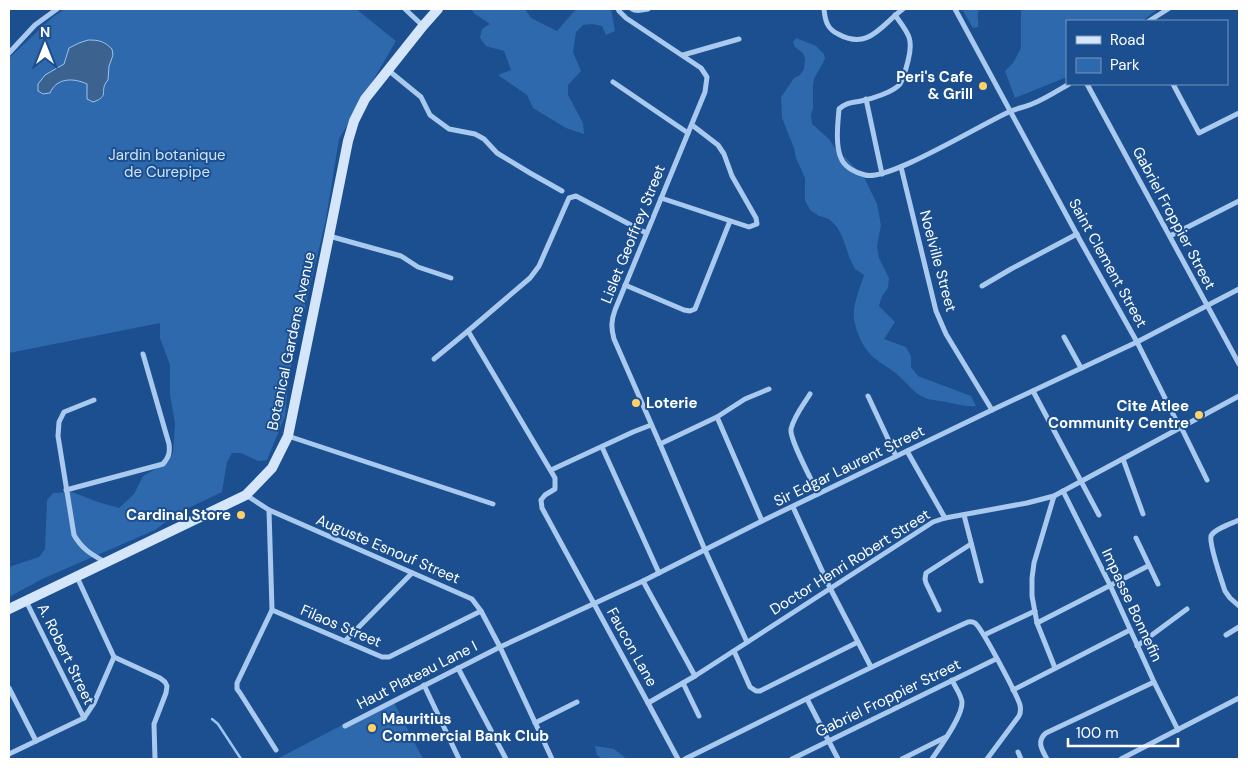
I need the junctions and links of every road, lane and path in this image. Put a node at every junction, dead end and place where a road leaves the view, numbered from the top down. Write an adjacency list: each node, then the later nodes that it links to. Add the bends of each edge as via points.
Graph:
1 (57, 9): 15 (street, via 35,25)
2 (405, 9): 13 (street)
3 (438, 9): 13 (street, Botanical Gardens Avenue)
4 (618, 9): 16 (street, Lislet Geoffrey Street, via 626,18)
5 (632, 9): 6 (street)
6 (648, 9)
7 (824, 9): 11 (street, via 831,31 845,39 861,40 881,30)
8 (903, 9): 11 (street)
9 (955, 9): 23 (street, Saint Clement Street)
10 (1168, 9): 12 (street)
11 (895, 15): 22 (street, via 910,40 905,73 900,85)
12 (1151, 20)
13 (423, 26): 17 (street, Botanical Gardens Avenue)
14 (738, 39): 16 (street)
15 (9, 52)
16 (682, 55): 25 (street, Lislet Geoffrey Street, via 701,68 707,77 705,92)
17 (388, 70): 29 (street, via 421,97 430,115 449,129 484,138 496,153); 35 (street, Botanical Gardens Avenue, via 365,99 354,121)
18 (613, 82): 26 (street)
19 (1067, 85): 23 (street, via 1032,105)
20 (1088, 85): 36 (street, Gabriel Froppier Street)
21 (1174, 85): 24 (street, via 1199,133)
22 (866, 99): 28 (street); 28 (street, via 839,108 840,158 855,172 867,176)
23 (1011, 111): 27 (street); 34 (street, Saint Clement Street)
24 (1239, 113)
25 (692, 125): 26 (street, Lislet Geoffrey Street); 32 (street, via 718,145 724,154 757,224 749,227)
26 (688, 133): 30 (street, Lislet Geoffrey Street)
27 (901, 167): 28 (street); 55 (street, Noelville Street, via 936,311 946,334)
28 (882, 174)
29 (562, 191)
30 (661, 198): 32 (street); 33 (street, Lislet Geoffrey Street)
31 (1239, 201): 36 (street)
32 (730, 221): 38 (street, via 695,310 684,310)
33 (646, 233): 38 (street, Lislet Geoffrey Street); 42 (street, via 572,196 566,202 539,266 530,278)
34 (1077, 234): 39 (street); 44 (street, Saint Clement Street)
35 (330, 236): 37 (street, via 401,256 418,267); 59 (street, Botanical Gardens Avenue)
36 (1170, 236): 41 (street, Gabriel Froppier Street)
37 (451, 278)
38 (625, 285): 57 (street, Lislet Geoffrey Street, via 611,328)
39 (982, 286)
40 (1239, 289): 41 (street, Sir Edgar Laurent Street)
41 (1207, 306): 44 (street, Sir Edgar Laurent Street); 47 (street, Gabriel Froppier Street)
42 (468, 332): 46 (street); 65 (street)
43 (1064, 337): 48 (street)
44 (1137, 342): 48 (street, Sir Edgar Laurent Street); 58 (street, Saint Clement Street)
45 (142, 354): 68 (street, via 169,444 168,459 163,464)
46 (434, 359)
47 (1239, 364)
48 (1081, 368): 50 (street, Sir Edgar Laurent Street)
49 (769, 389): 56 (street, via 745,399)
50 (1033, 390): 55 (street, Sir Edgar Laurent Street); 67 (street)
51 (810, 394): 70 (street, via 791,430)
52 (868, 396): 63 (street)
53 (1239, 396): 58 (street, Doctor Henri Robert Street)
54 (94, 400): 68 (street, via 64,412 59,422)
55 (992, 410): 62 (street, Sir Edgar Laurent Street)
56 (717, 417): 60 (street); 81 (street)
57 (651, 424): 60 (street, Lislet Geoffrey Street); 61 (street)
58 (1180, 428): 64 (street, Doctor Henri Robert Street); 66 (street, Saint Clement Street)
59 (288, 436): 71 (street, Botanical Gardens Avenue, via 272,468); 73 (street)
60 (660, 444): 84 (street, Lislet Geoffrey Street)
61 (602, 447): 65 (street); 88 (street)
62 (907, 451): 63 (street, Sir Edgar Laurent Street); 79 (street)
63 (896, 456): 70 (street, Sir Edgar Laurent Street)
64 (1123, 459): 67 (street, Doctor Henri Robert Street); 77 (street)
65 (551, 470): 96 (street, Faucon Lane, via 555,488 541,500 542,508)
66 (1207, 480)
67 (1082, 482): 69 (street, Doctor Henri Robert Street); 78 (street)
68 (66, 490): 85 (street, via 78,543)
69 (1063, 491): 72 (street, Doctor Henri Robert Street); 93 (street, Impasse Bonnefin)
70 (818, 494): 74 (street, Sir Edgar Laurent Street)
71 (246, 495): 75 (street, Auguste Esnouf Street); 85 (street, Botanical Gardens Avenue)
72 (1054, 496): 76 (street, Doctor Henri Robert Street); 103 (street, via 1034,563 1032,596)
73 (493, 504)
74 (793, 507): 81 (street, Sir Edgar Laurent Street); 94 (street)
75 (269, 510): 87 (street, Auguste Esnouf Street); 100 (street)
76 (964, 514): 79 (street, Doctor Henri Robert Street); 83 (street)
77 (1143, 514)
78 (1099, 515)
79 (945, 518): 94 (street, Doctor Henri Robert Street, via 921,528)
80 (1239, 520): 97 (street, via 1215,531 1212,536 1225,592)
81 (762, 521): 84 (street, Sir Edgar Laurent Street)
82 (1136, 538): 86 (street)
83 (971, 544): 91 (street); 101 (street, via 926,573 926,583)
84 (705, 550): 88 (street, Sir Edgar Laurent Street); 110 (street, Lislet Geoffrey Street)
85 (105, 563): 89 (street, Botanical Gardens Avenue)
86 (1148, 566): 92 (street); 93 (street)
87 (412, 572): 102 (street, Auguste Esnouf Street, via 472,599); 109 (street)
88 (659, 573): 90 (street, Sir Edgar Laurent Street)
89 (76, 576): 95 (street, Botanical Gardens Avenue); 115 (street)
90 (643, 581): 96 (street, Sir Edgar Laurent Street); 120 (street)
91 (981, 582)
92 (1158, 584)
93 (1110, 585): 104 (street); 106 (street, Impasse Bonnefin)
94 (830, 588): 110 (street, Doctor Henri Robert Street); 111 (street)
95 (26, 601): 98 (street, Botanical Gardens Avenue); 132 (street, A. Robert Street)
96 (594, 603): 113 (street, Sir Edgar Laurent Street); 130 (street, Faucon Lane)
97 (1239, 606)
98 (9, 609)
99 (1187, 609): 112 (street)
100 (272, 610): 109 (street, Filaos Street); 139 (street, via 237,688)
101 (940, 610)
102 (481, 611): 109 (street, Filaos Street, via 389,657 375,655); 113 (street, Auguste Esnouf Street)
103 (1035, 611): 104 (street); 107 (street)
104 (1037, 623): 119 (street)
105 (1239, 627): 108 (street)
106 (1130, 630): 112 (street, Impasse Bonnefin); 119 (street)
107 (984, 635): 116 (street); 117 (street, via 976,624 968,622)
108 (1226, 635)
109 (345, 640)
110 (748, 642): 114 (street, Doctor Henri Robert Street)
111 (858, 642): 114 (street, via 760,691 750,687); 117 (street)
112 (1137, 646): 122 (street, Impasse Bonnefin)
113 (500, 647): 118 (street, Haut Plateau Lane I); 133 (street, Auguste Esnouf Street)
114 (734, 651): 120 (street, Doctor Henri Robert Street)
115 (114, 657): 132 (street); 144 (street, via 160,678 167,686 154,724)
116 (996, 659): 121 (street, Gabriel Froppier Street); 126 (street)
117 (871, 667): 128 (street)
118 (458, 668): 124 (street, Haut Plateau Lane I); 146 (street)
119 (1055, 668): 126 (street)
120 (695, 676): 123 (street, Doctor Henri Robert Street)
121 (952, 680): 136 (street, via 962,704); 138 (street, Gabriel Froppier Street)
122 (1154, 682): 135 (street, Impasse Bonnefin); 157 (street, via 1046,733 1040,745)
123 (683, 683): 130 (street, Doctor Henri Robert Street); 131 (street)
124 (424, 685): 134 (street, Haut Plateau Lane I); 145 (street)
125 (9, 688): 137 (street)
126 (1014, 690): 155 (street, via 1021,712)
127 (1239, 698): 135 (street)
128 (807, 699): 138 (street); 149 (street)
129 (577, 702): 133 (street)
130 (648, 703): 148 (street, Faucon Lane)
131 (699, 716)
132 (84, 718): 137 (street)
133 (535, 722): 147 (street, Auguste Esnouf Street)
134 (345, 726)
135 (1178, 730): 143 (street)
136 (946, 737): 142 (street); 154 (street)
137 (36, 741): 141 (street)
138 (829, 741): 150 (street, Gabriel Froppier Street); 151 (street)
139 (276, 750)
140 (1018, 752): 156 (street)
141 (9, 754)
142 (914, 754): 152 (street); 153 (street)
143 (1128, 757): 158 (street)
144 (155, 759)
145 (459, 759)
146 (506, 759)
147 (552, 759)
148 (678, 759)
149 (685, 759)
150 (792, 759)
151 (838, 759)
152 (902, 759)
153 (918, 759)
154 (932, 759)
155 (987, 759)
156 (1021, 759)
157 (1047, 759)
158 (1121, 759)

